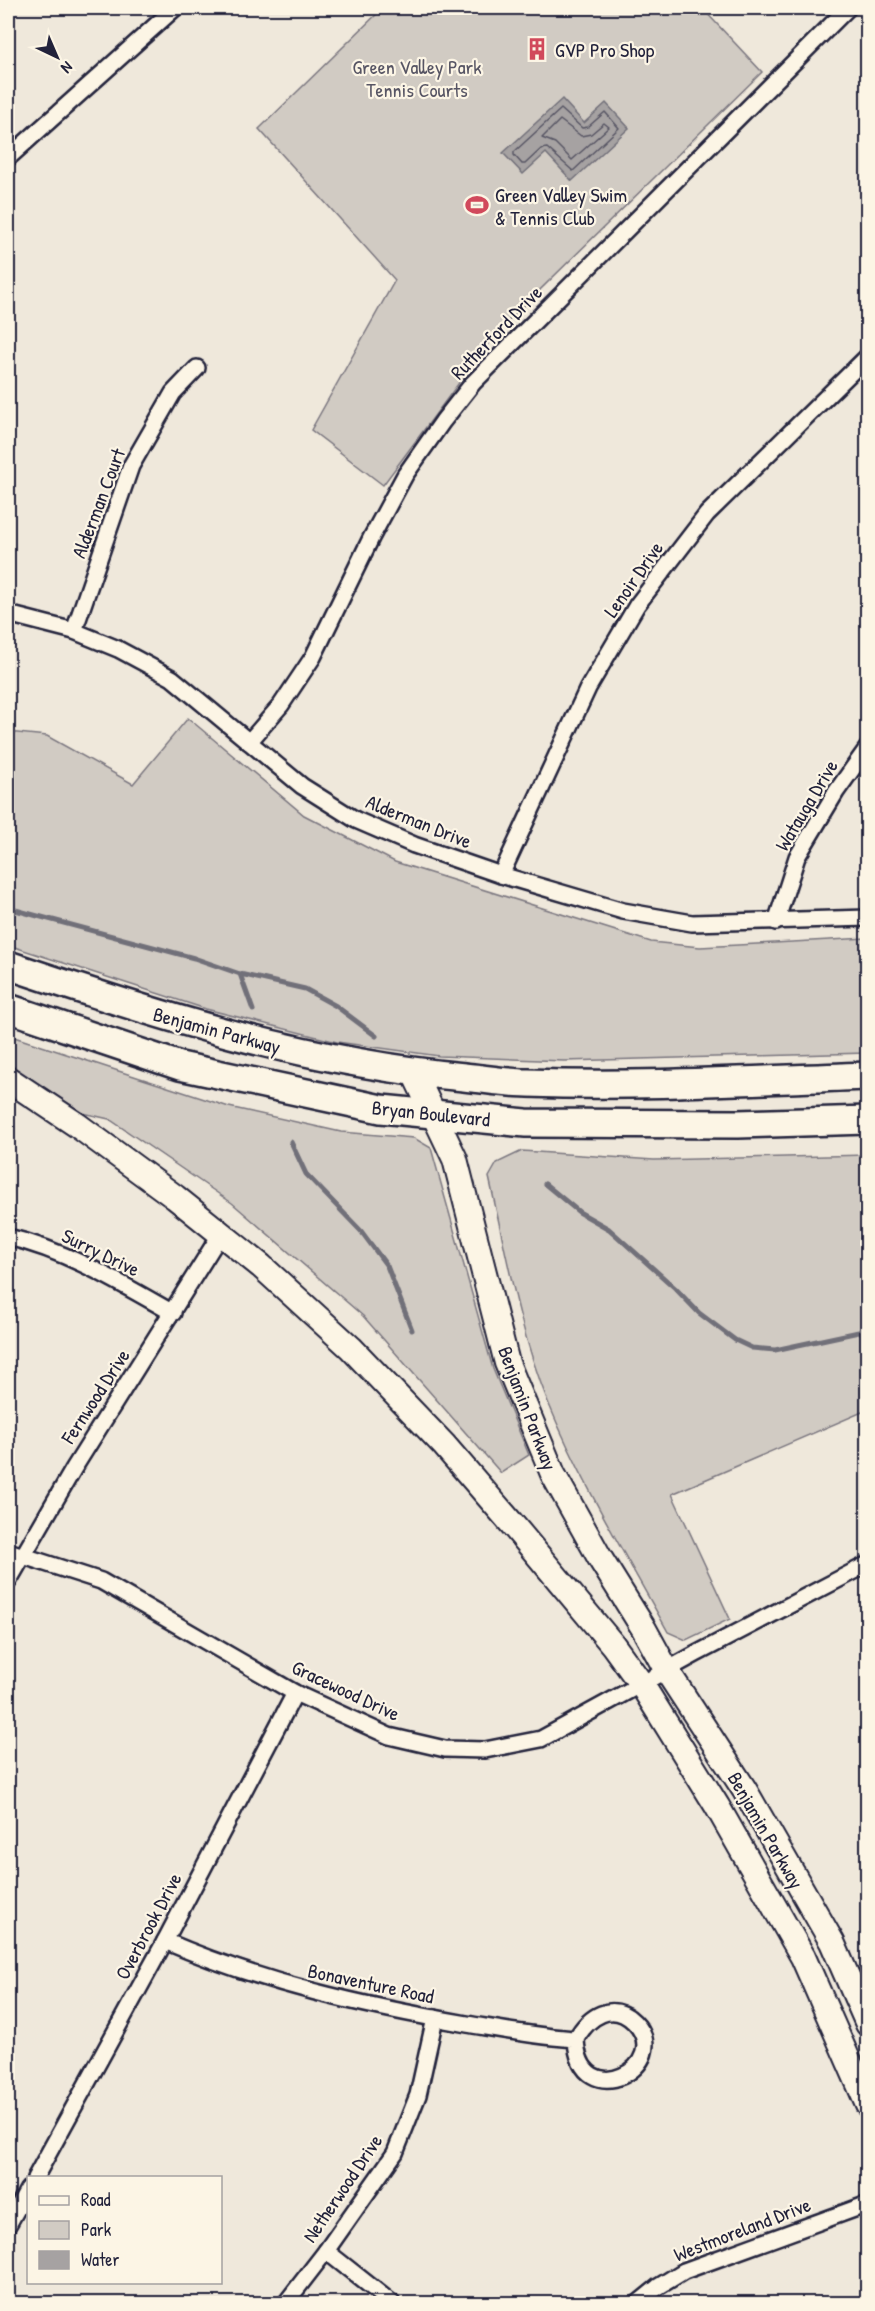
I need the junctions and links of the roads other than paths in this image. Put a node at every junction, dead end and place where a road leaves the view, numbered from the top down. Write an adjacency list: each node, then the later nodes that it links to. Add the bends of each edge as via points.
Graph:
1 (175, 8): 3 (street)
2 (848, 8): 8 (street, Rutherford Drive, via 467,390 405,475 313,657 281,705)
3 (8, 158)
4 (867, 356): 10 (street, Lenoir Drive, via 707,514 637,605 588,687)
5 (197, 368): 7 (street, Alderman Court, via 173,393 131,466)
6 (8, 614): 7 (street, Alderman Drive)
7 (74, 631): 8 (street, Alderman Drive, via 172,678)
8 (249, 742): 10 (street, Alderman Drive, via 302,786 356,820)
9 (867, 747): 12 (street, Watauga Drive, via 797,857)
10 (501, 875): 12 (street, Alderman Drive, via 623,910 692,923)
11 (867, 918): 12 (street, Alderman Drive)
12 (776, 922)
13 (8, 965): 15 (highway, Benjamin Parkway, via 217,1032)
14 (8, 1008): 18 (highway, Bryan Boulevard, via 189,1068 381,1109)
15 (414, 1072): 16 (highway, Bryan Boulevard, via 526,1083); 18 (main road, Benjamin Parkway)
16 (867, 1076)
17 (8, 1079): 20 (main road, Benjamin Parkway, via 175,1197)
18 (434, 1113): 19 (highway, Bryan Boulevard, via 526,1123); 27 (main road, Benjamin Parkway, via 455,1159 507,1363 553,1474)
19 (867, 1120)
20 (220, 1234): 22 (street, Fernwood Drive); 28 (main road, Benjamin Parkway, via 351,1348 444,1445 605,1635)
21 (8, 1237): 22 (street, Surry Drive, via 33,1243 94,1269)
22 (173, 1313): 24 (street, Fernwood Drive, via 74,1468)
23 (8, 1551): 24 (street, Gracewood Drive)
24 (24, 1555): 26 (street, Fernwood Drive); 29 (street, Gracewood Drive, via 100,1581)
25 (867, 1564): 27 (street, Gracewood Drive)
26 (8, 1582)
27 (666, 1671): 28 (street, Gracewood Drive); 32 (main road, Benjamin Parkway, via 744,1789 826,1932)
28 (642, 1685): 29 (street, Gracewood Drive, via 541,1739 485,1750 445,1749 389,1736); 34 (main road, Benjamin Parkway, via 803,1957)
29 (295, 1693): 30 (street, Overbrook Drive)
30 (165, 1941): 31 (street, Bonaventure Road, via 290,1987); 35 (street, Overbrook Drive)
31 (435, 2018): 33 (street, Bonaventure Road); 39 (street, Netherwood Drive, via 418,2095 395,2152)
32 (867, 2024)
33 (576, 2039): 33 (street, via 581,2064 603,2079 617,2080 630,2073 644,2048 637,2025 618,2012 596,2016 584,2025)
34 (867, 2105)
35 (36, 2176)
36 (27, 2191): 38 (street)
37 (867, 2204): 42 (street, Westmoreland Drive, via 684,2271)
38 (8, 2225)
39 (326, 2250): 40 (street, Netherwood Drive); 41 (street)
40 (285, 2304)
41 (393, 2304)
42 (637, 2304)

